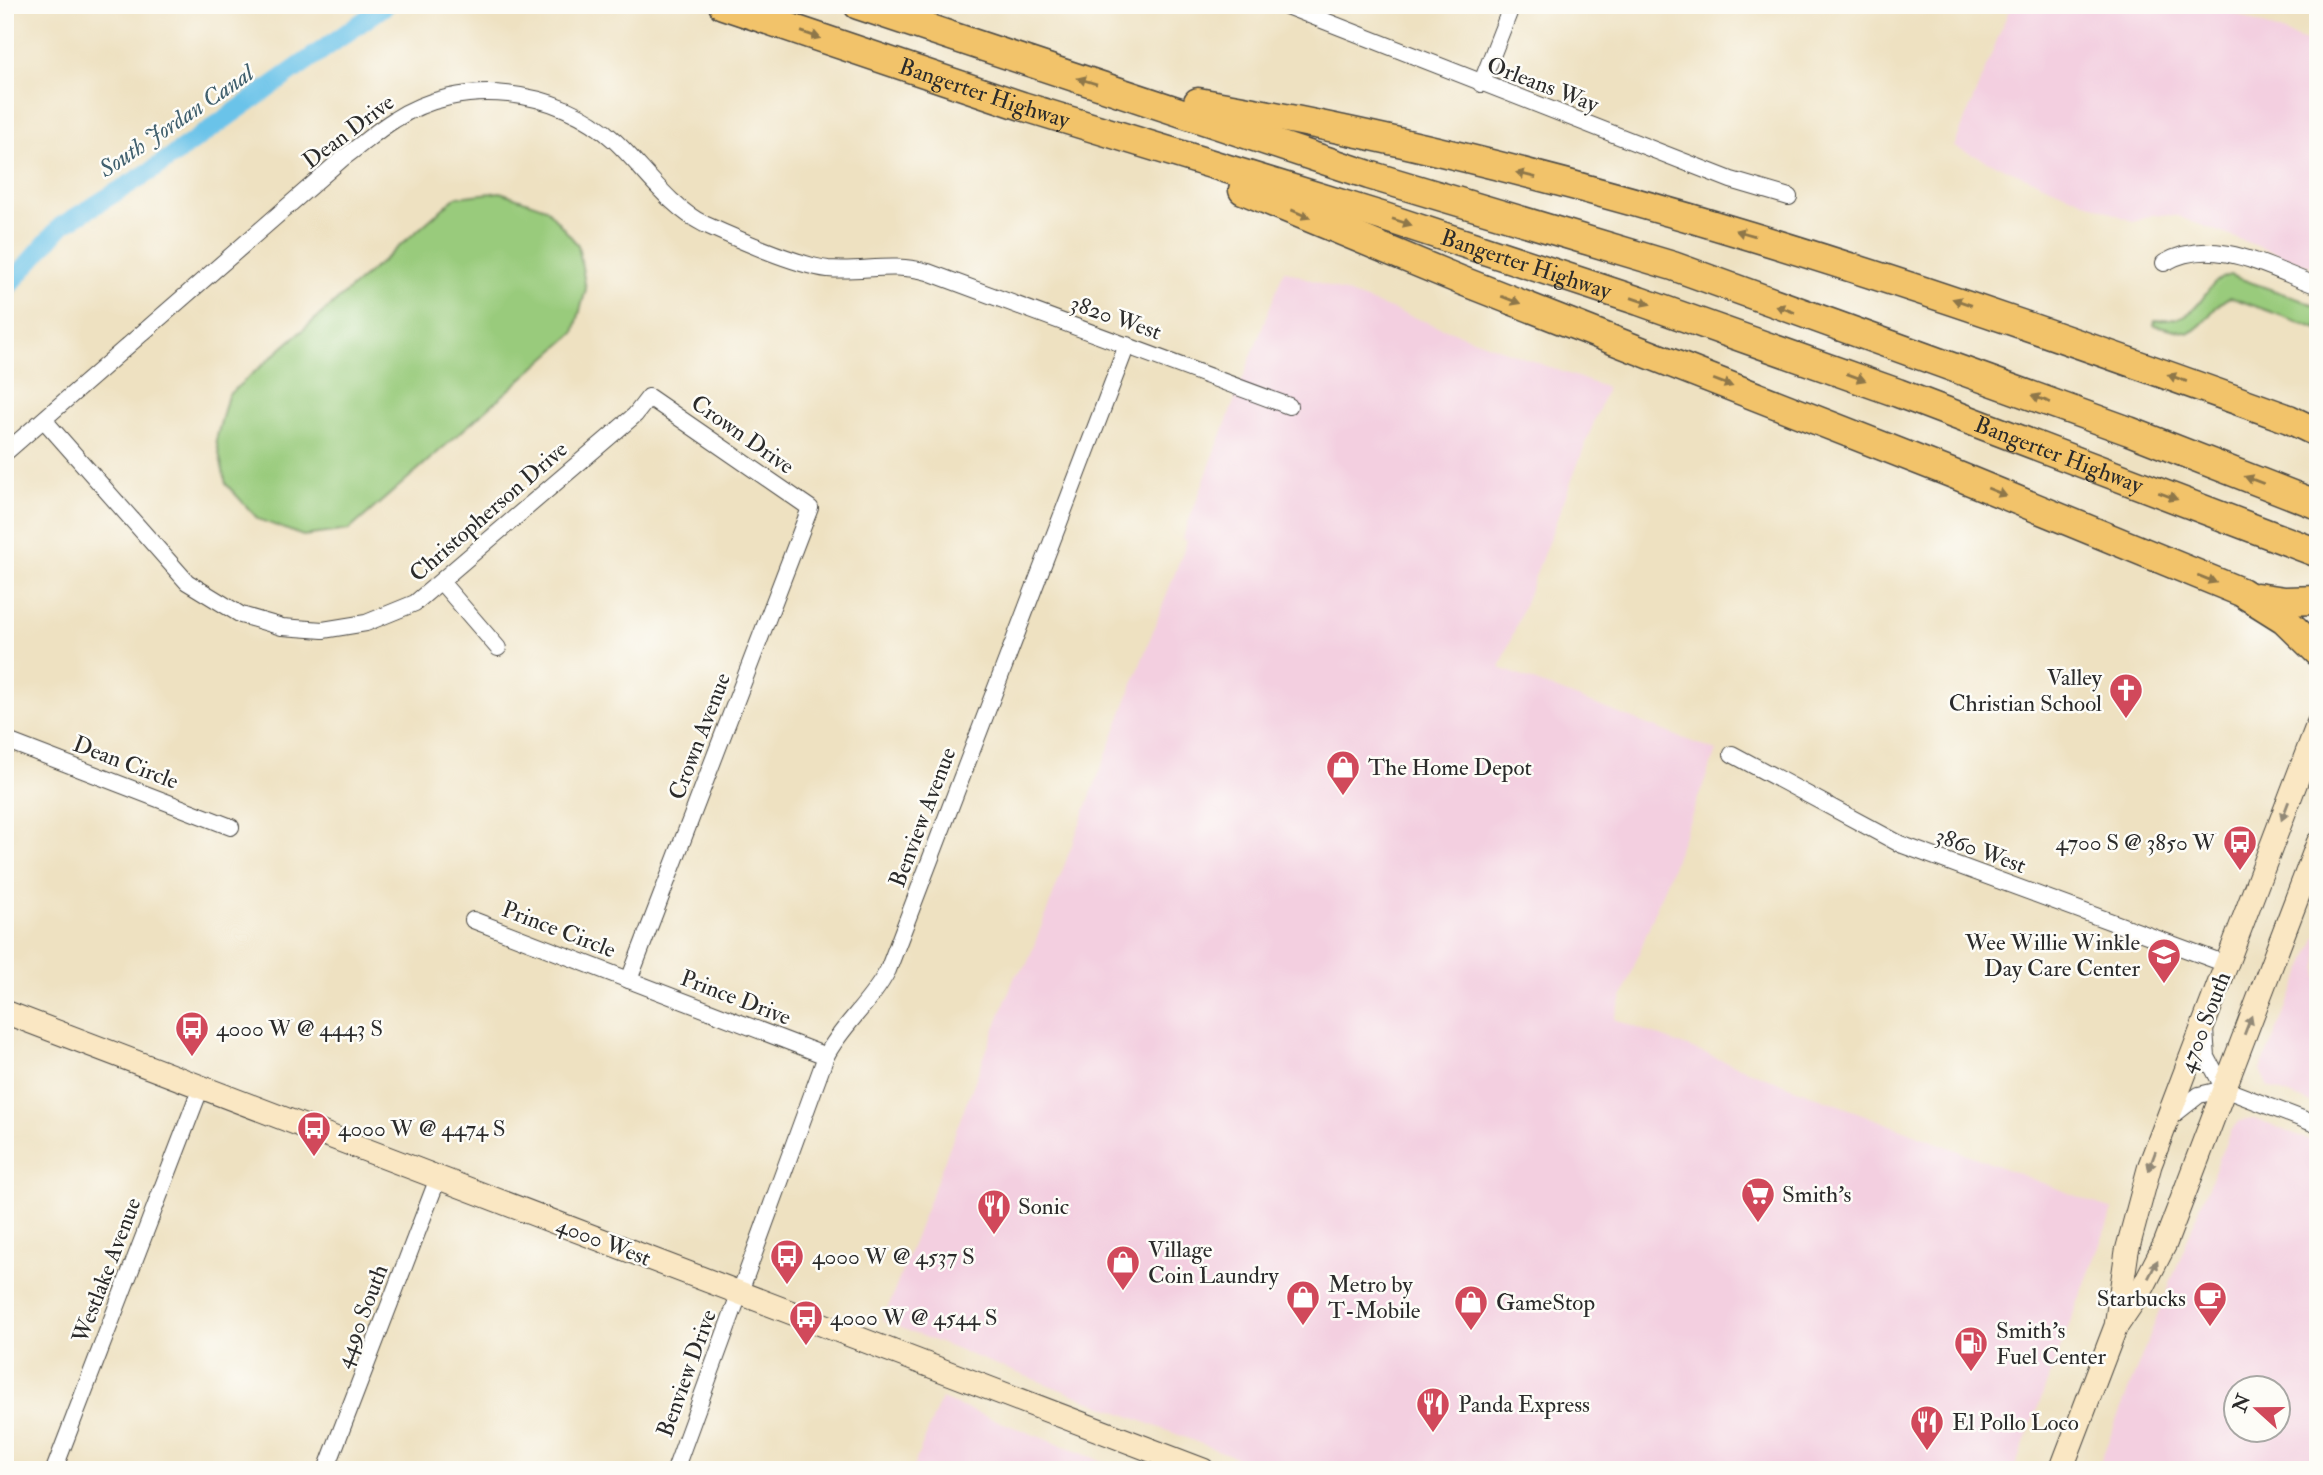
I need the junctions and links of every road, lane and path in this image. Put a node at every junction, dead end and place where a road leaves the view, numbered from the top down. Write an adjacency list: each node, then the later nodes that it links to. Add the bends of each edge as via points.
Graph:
1 (723, 5): 7 (highway, Bangerter Highway, one-way to 7)
2 (858, 5): 6 (highway, Bangerter Highway, one-way to 2)
3 (1284, 5): 5 (street, Orleans Way)
4 (1511, 5): 5 (street)
5 (1481, 84): 8 (street, Orleans Way, via 1731,180)
6 (1118, 90): 14 (highway, one-way to 6, via 1930,290 1685,216 1306,122); 20 (highway, Bangerter Highway, one-way to 6, via 2129,431 1673,267 1369,175)
7 (1125, 139): 22 (highway, Bangerter Highway, one-way to 22, via 1639,300); 24 (highway, one-way to 24, via 1410,260 1934,466)
8 (1789, 197)
9 (2164, 263): 11 (street, via 2196,251 2222,252)
10 (928, 272): 12 (street, 3820 West); 17 (street, Dean Drive, via 886,265 841,270 804,262 687,214 616,142 578,114 522,94 453,97 396,118 343,158)
11 (2318, 286)
12 (1127, 345): 15 (street, 3820 West); 38 (street, Benview Avenue, via 888,971)
13 (649, 397): 21 (street, Crown Drive); 23 (street, Christopherson Drive, via 635,415)
14 (2241, 401): 16 (highway); 18 (highway)
15 (1289, 406)
16 (2318, 417)
17 (44, 420): 19 (street, Dean Drive); 23 (street, Christopherson Drive, via 187,582 241,615 282,627 343,628 415,603)
18 (2318, 433)
19 (5, 453)
20 (2318, 505)
21 (810, 508): 35 (street, Crown Avenue)
22 (2318, 553)
23 (442, 583): 26 (street)
24 (2241, 593): 25 (highway, via 2285,601); 27 (highway, via 2284,619)
25 (2318, 600)
26 (498, 648)
27 (2318, 652)
28 (2318, 724): 34 (main road, 4700 South, one-way to 34)
29 (5, 740): 31 (street, Dean Circle)
30 (1732, 754): 34 (street, 3860 West, via 1893,841)
31 (231, 827)
32 (2318, 843): 40 (main road, 4700 South, one-way to 32)
33 (473, 920): 35 (street, Prince Circle)
34 (2226, 964): 37 (main road, 4700 South)
35 (629, 980): 38 (street, Prince Drive)
36 (5, 1012): 39 (main road, 4000 West)
37 (2208, 1013): 40 (street, via 2207,1057); 42 (main road, 4700 South)
38 (827, 1056): 44 (street, Benview Avenue)
39 (201, 1087): 43 (main road, 4000 West); 46 (street, Westlake Avenue)
40 (2224, 1089): 41 (street); 42 (street, via 2188,1101); 45 (main road, 4700 South, one-way to 40, via 2160,1255)
41 (2318, 1125)
42 (2163, 1131): 45 (main road, 4700 South, one-way to 45, via 2137,1205)
43 (438, 1178): 44 (main road, 4000 West); 47 (street, 4490 South)
44 (740, 1293): 48 (street, Benview Drive); 49 (main road, 4000 West)
45 (2116, 1326): 50 (main road, 4700 South)
46 (54, 1470)
47 (326, 1470)
48 (675, 1470)
49 (1203, 1470)
50 (2061, 1470)

